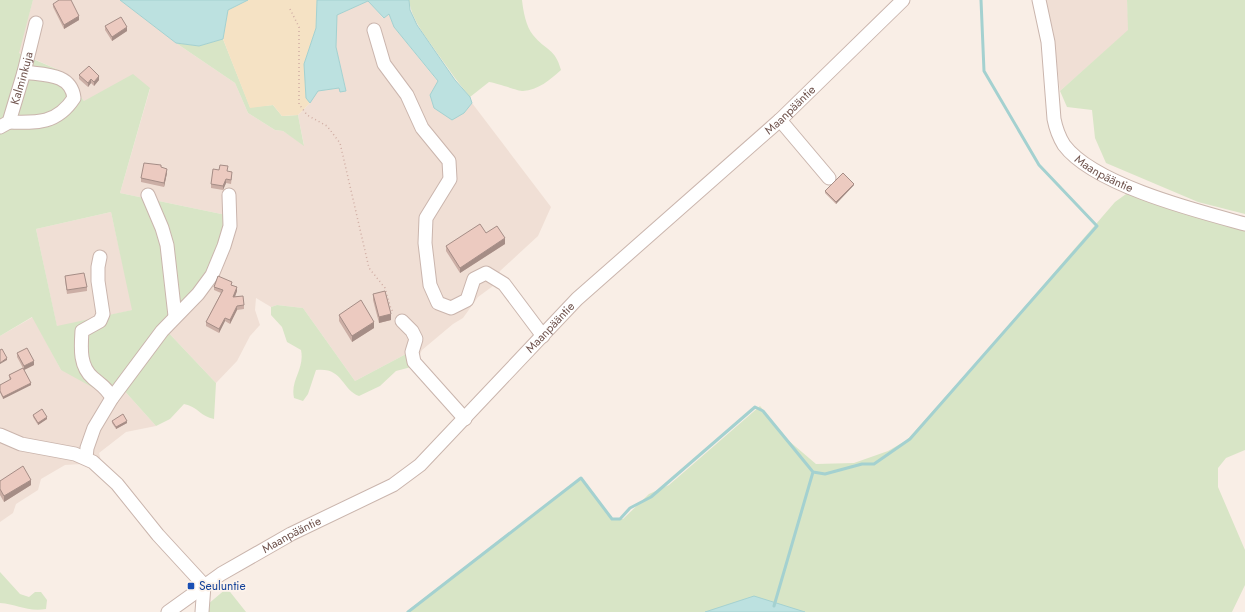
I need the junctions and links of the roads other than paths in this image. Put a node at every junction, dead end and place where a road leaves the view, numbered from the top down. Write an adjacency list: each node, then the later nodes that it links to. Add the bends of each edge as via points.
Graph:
1 (903, 0): 6 (street, Maanpääntie)
2 (1039, 0): 11 (street, Maanpääntie, via 1048,42 1054,119 1065,146 1092,168 1133,189)
3 (36, 23): 5 (street, Kalminkuja)
4 (374, 30): 15 (street, via 384,64 407,95 422,128 449,161 450,178 426,218 425,243 430,285 438,303 451,308 467,300 474,279 486,273 504,284)
5 (24, 72): 7 (street, Kalminkuja); 7 (street, via 58,77 67,82 74,98 59,116)
6 (780, 120): 8 (street); 15 (street, Maanpääntie, via 577,299)
7 (5, 125)
8 (829, 178)
9 (148, 195): 13 (street, via 167,245)
10 (229, 196): 13 (street, via 230,226 212,275 198,294)
11 (1245, 224)
12 (100, 257): 16 (street, via 98,281 104,314 100,321 82,331 82,359 92,378 108,389)
13 (175, 316): 16 (street)
14 (402, 321): 17 (street, via 416,339 412,352 414,362)
15 (543, 336): 17 (street, Maanpääntie)
16 (112, 398): 19 (street, via 89,438)
17 (465, 419): 20 (street, Maanpääntie, via 420,465 393,485 291,534)
18 (0, 435): 19 (street, via 27,446)
19 (86, 458): 20 (street, via 117,484 163,541)
20 (204, 585): 21 (street, Maanpääntie); 22 (street)
21 (168, 612)
22 (202, 612)

